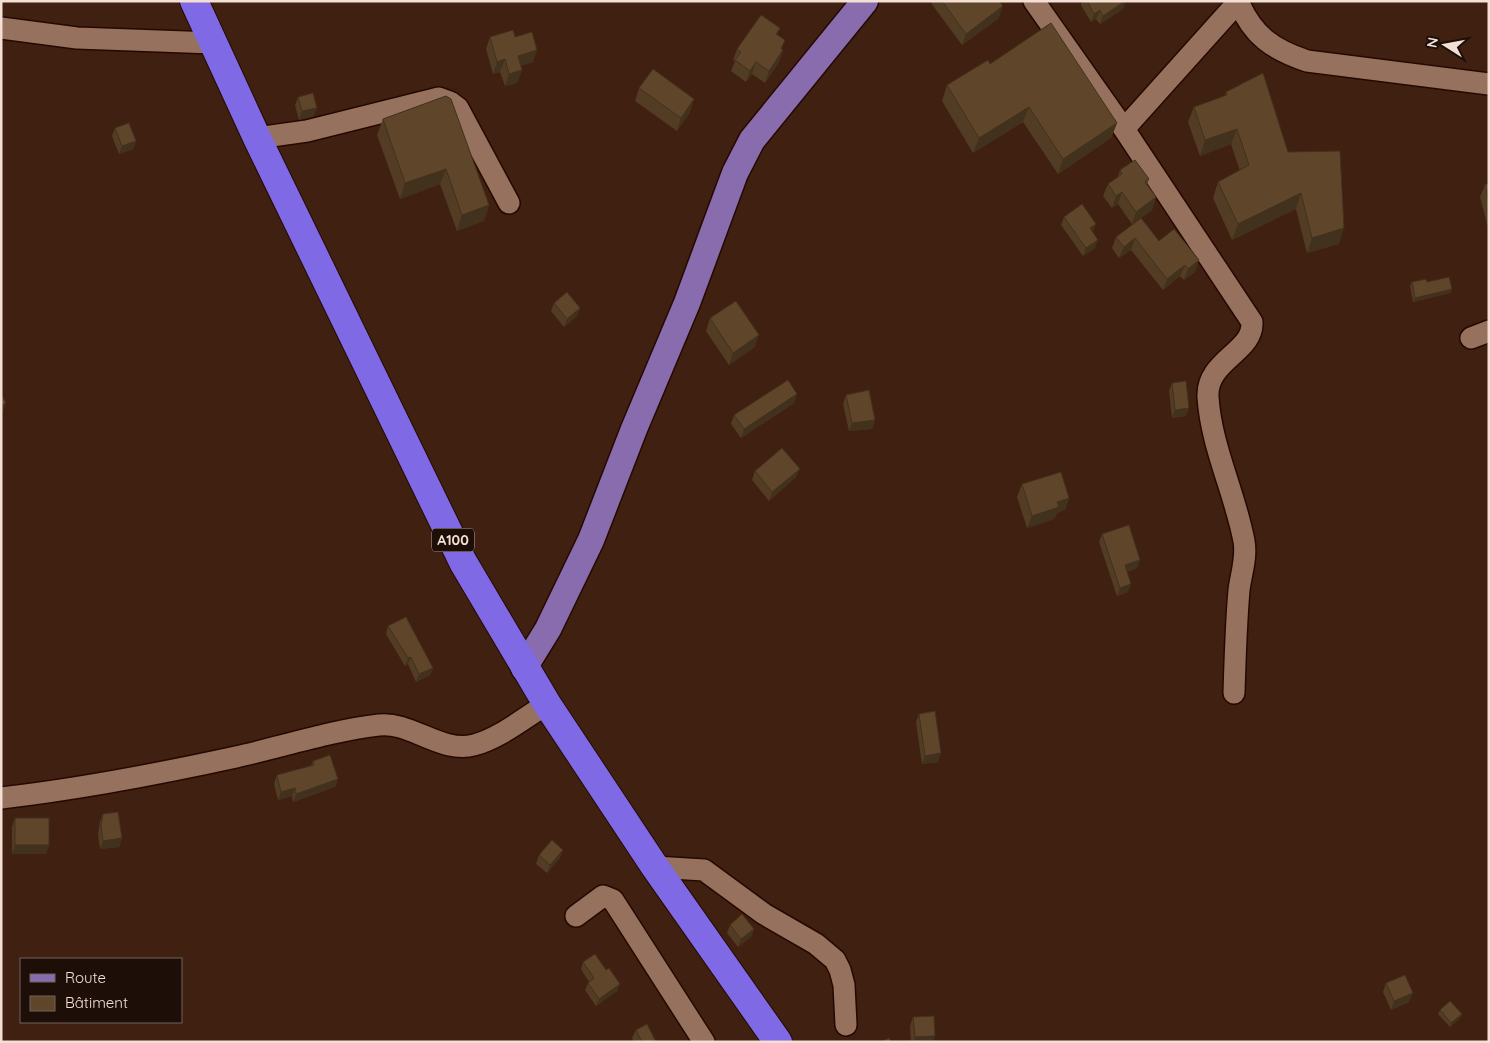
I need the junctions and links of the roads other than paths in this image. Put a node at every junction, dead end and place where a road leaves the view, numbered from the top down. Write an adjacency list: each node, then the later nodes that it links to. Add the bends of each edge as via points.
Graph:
1 (194, 1): 6 (highway, A100)
2 (865, 1): 11 (main road, via 752,140 735,173 688,303 590,540 548,629)
3 (1034, 1): 8 (street)
4 (1238, 2): 7 (street, via 1247,20 1263,39 1281,52 1307,61); 8 (street)
5 (1, 28): 6 (street, via 77,38)
6 (214, 43): 9 (highway, A100)
7 (1489, 84)
8 (1124, 129): 12 (street, via 1252,322 1249,338 1218,368 1210,382 1208,396 1214,431 1244,542)
9 (257, 138): 10 (street, via 316,129 439,98 458,108); 11 (highway, A100, via 464,562)
10 (509, 203)
11 (524, 668): 13 (highway, A100)
12 (1234, 694)
13 (547, 704): 14 (street, via 474,745 443,743 382,724 201,765 56,792); 15 (highway, A100)
14 (1, 798)
15 (656, 867): 17 (street, via 704,870 764,914 822,949 835,960 840,970); 19 (highway, A100)
16 (576, 916): 18 (street, via 603,896 613,900)
17 (846, 1025)
18 (704, 1042)
19 (778, 1042)

